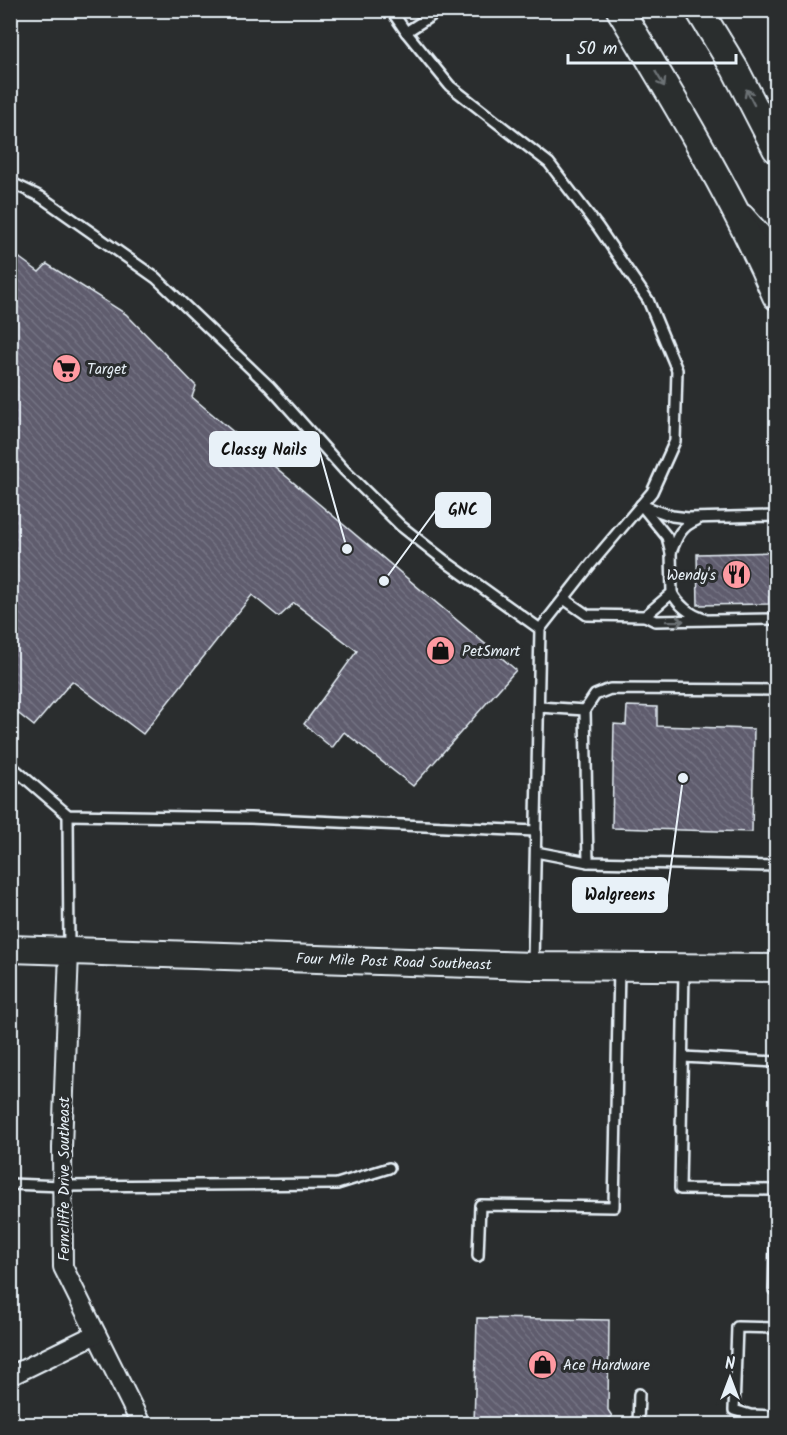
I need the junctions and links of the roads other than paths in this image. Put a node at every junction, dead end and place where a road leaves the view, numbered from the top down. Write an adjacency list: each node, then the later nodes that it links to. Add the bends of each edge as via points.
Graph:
1 (391, 10): 5 (lane)
2 (440, 10): 5 (lane)
3 (699, 10): 6 (main road, one-way to 3)
4 (620, 11): 8 (main road, one-way to 8)
5 (406, 32): 11 (lane, via 450,86 549,163 648,300 677,370 676,429 675,441 657,482)
6 (777, 149)
7 (10, 182): 20 (lane, via 41,197 156,278 269,386 345,471 401,526)
8 (726, 195): 9 (street, via 766,239); 10 (main road)
9 (777, 259)
10 (777, 296)
11 (641, 505): 13 (lane, via 672,516); 14 (lane, via 667,537); 16 (lane)
12 (777, 516): 13 (lane)
13 (705, 518): 14 (lane, via 688,524 678,535)
14 (671, 553): 15 (lane)
15 (672, 593): 17 (lane); 19 (lane, via 684,609)
16 (564, 599): 17 (lane, via 587,615); 20 (lane)
17 (645, 616): 19 (lane, one-way to 19, via 655,621)
18 (777, 619): 19 (lane)
19 (709, 620)
20 (540, 629): 22 (lane)
21 (777, 690): 23 (lane, via 609,690 595,695)
22 (540, 707): 23 (lane); 26 (lane)
23 (585, 710): 28 (lane)
24 (10, 765): 25 (lane)
25 (68, 815): 26 (lane, via 250,818); 31 (lane)
26 (536, 831): 27 (lane)
27 (536, 852): 28 (lane); 32 (lane)
28 (588, 862): 29 (lane)
29 (777, 866)
30 (10, 949): 31 (main road, Four Mile Post Road Southeast)
31 (69, 951): 32 (main road, Four Mile Post Road Southeast); 40 (street, Ferncliffe Drive Southeast)
32 (533, 966): 33 (main road, Four Mile Post Road Southeast)
33 (619, 967): 34 (main road, Four Mile Post Road Southeast); 43 (lane, via 614,1207 480,1205)
34 (684, 967): 35 (main road, Four Mile Post Road Southeast); 36 (lane)
35 (777, 968)
36 (683, 1057): 37 (lane); 41 (lane, via 680,1189)
37 (777, 1062)
38 (389, 1168): 40 (lane, via 338,1184)
39 (10, 1184): 40 (lane)
40 (62, 1186): 46 (street, Ferncliffe Drive Southeast, via 63,1268)
41 (777, 1190)
42 (777, 1247): 44 (lane)
43 (478, 1256)
44 (777, 1290)
45 (777, 1328): 50 (lane, via 737,1327 734,1410)
46 (96, 1334): 47 (street); 51 (street, Ferncliffe Drive Southeast)
47 (10, 1376)
48 (639, 1394): 52 (lane)
49 (777, 1416): 50 (lane)
50 (749, 1420)
51 (141, 1425)
52 (638, 1425)

